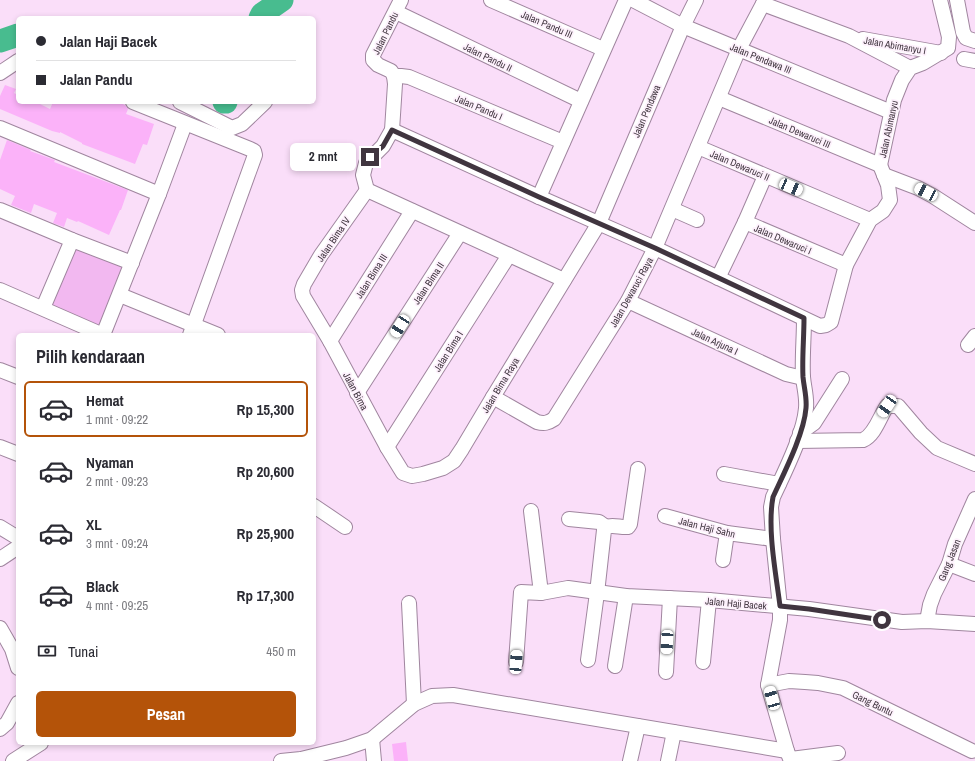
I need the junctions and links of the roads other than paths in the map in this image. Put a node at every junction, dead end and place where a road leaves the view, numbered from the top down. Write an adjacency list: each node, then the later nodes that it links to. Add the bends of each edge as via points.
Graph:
1 (491, 0): 12 (street, Jalan Pandu III)
2 (626, 0): 12 (street)
3 (633, 0): 9 (street, Jalan Pendawa III)
4 (696, 0): 9 (street, Jalan Pendawa)
5 (940, 0): 14 (street, via 949,38 948,48)
6 (957, 0): 11 (street, via 963,32 966,38)
7 (764, 2): 10 (street, Jalan Abimanyu I); 13 (street)
8 (398, 6): 18 (street, Jalan Pandu, via 373,55 373,60 391,71); 20 (street, Jalan Pandu II)
9 (683, 26): 13 (street, Jalan Pendawa III); 41 (street, Jalan Pendawa)
10 (849, 36): 14 (street, Jalan Abimanyu I); 16 (street, Jalan Abimanyu I)
11 (975, 41)
12 (603, 49): 20 (street)
13 (739, 49): 19 (street, Jalan Dewaruci Raya); 24 (street, Jalan Pendawa III)
14 (941, 53): 16 (street)
15 (16, 62): 17 (street)
16 (910, 68): 24 (street, Jalan Abimanyu, via 902,80)
17 (0, 73)
18 (394, 76): 27 (street, via 396,84); 28 (street, Jalan Pandu I, via 409,77)
19 (719, 98): 29 (street, Jalan Dewaruci Raya); 30 (street, Jalan Dewaruci III)
20 (581, 101): 28 (street)
21 (138, 104): 25 (street)
22 (184, 104): 23 (street, via 232,128 242,124)
23 (263, 104)
24 (891, 112): 30 (street, Jalan Abimanyu)
25 (185, 124): 33 (street); 57 (street, via 250,149 255,155)
26 (0, 128): 33 (street)
27 (392, 130): 32 (street, via 383,146 366,163 363,175); 34 (street)
28 (563, 142): 34 (street)
29 (698, 147): 31 (street, Jalan Dewaruci II); 35 (street, Jalan Dewaruci Raya)
30 (882, 170): 39 (street, via 890,200 883,212); 42 (street, Jalan Dewaruci III, via 933,196)
31 (765, 176): 39 (street, Jalan Dewaruci II); 40 (street, Jalan Dewaruci I)
32 (367, 190): 37 (street); 52 (street, Jalan Bima IV, via 321,256)
33 (159, 194): 47 (street)
34 (539, 197): 41 (street)
35 (672, 209): 38 (street); 45 (street, Jalan Dewaruci Raya)
36 (0, 210): 44 (street)
37 (412, 210): 43 (street); 61 (street, Jalan Bima III)
38 (697, 220)
39 (870, 220): 48 (street)
40 (745, 222): 48 (street, Jalan Dewaruci I); 49 (street)
41 (598, 223): 45 (street); 50 (street, Jalan Bima Raya)
42 (975, 223)
43 (460, 233): 46 (street); 66 (street, Jalan Bima II)
44 (72, 240): 47 (street); 55 (street)
45 (655, 248): 49 (street); 54 (street, Jalan Dewaruci Raya)
46 (509, 255): 50 (street); 70 (street, Jalan Bima I)
47 (132, 263): 53 (street)
48 (846, 265): 56 (street, via 831,322 820,326)
49 (718, 278): 56 (street)
50 (564, 280): 67 (street, Jalan Bima Raya)
51 (0, 290): 55 (street)
52 (302, 290): 61 (street, Jalan Bima, via 303,296)
53 (120, 295): 57 (street); 59 (street)
54 (628, 301): 64 (street, Jalan Arjuna I, via 786,374); 67 (street, Jalan Dewaruci Raya, via 554,419 542,424)
55 (43, 308): 58 (street)
56 (804, 318): 64 (street)
57 (192, 330): 60 (street)
58 (99, 333)
59 (104, 333)
60 (208, 333)
61 (330, 341): 66 (street, Jalan Bima)
62 (0, 370): 63 (street)
63 (16, 376)
64 (803, 378): 68 (street, via 806,408)
65 (842, 379): 68 (street, via 814,423)
66 (357, 393): 70 (street, Jalan Bima)
67 (493, 397): 74 (street, Jalan Bima Raya, via 454,461 443,468)
68 (799, 437): 72 (street, via 863,440 873,431 887,406 898,406 937,448); 76 (street)
69 (0, 447): 71 (street)
70 (387, 447): 74 (street, Jalan Bima, via 403,473 412,476)
71 (16, 453)
72 (975, 464)
73 (638, 468): 82 (street, via 630,524 628,527)
74 (423, 474)
75 (724, 474): 76 (street)
76 (779, 484): 87 (street, via 771,507)
77 (975, 499): 91 (street, Gang Jasan)
78 (316, 507): 84 (street)
79 (531, 510): 93 (street)
80 (665, 516): 85 (street, Jalan Haji Sahn)
81 (569, 519): 82 (street, via 600,522)
82 (606, 526): 94 (street)
83 (0, 527): 86 (street)
84 (345, 527)
85 (727, 533): 87 (street, Jalan Haji Sahn); 90 (street)
86 (16, 537)
87 (772, 539): 99 (street)
88 (16, 548): 89 (street)
89 (0, 559)
90 (723, 560)
91 (949, 564): 92 (street); 100 (street, Gang Jasan, via 934,594)
92 (975, 574)
93 (541, 593): 94 (street, Jalan Haji Bacek, via 568,588); 105 (street, Jalan Haji Bacek, via 521,592)
94 (597, 593): 95 (street, Jalan Haji Bacek); 103 (street)
95 (626, 596): 96 (street, Jalan Haji Bacek); 107 (street)
96 (670, 598): 97 (street, Jalan Haji Bacek); 108 (street)
97 (709, 600): 99 (street, Jalan Haji Bacek); 106 (street)
98 (409, 603): 110 (street)
99 (780, 606): 100 (street, Jalan Haji Bacek, via 895,621); 109 (street, via 780,620)
100 (927, 621): 101 (street, Jalan Haji Bacek)
101 (975, 624)
102 (0, 628): 104 (street)
103 (588, 660)
104 (16, 662)
105 (516, 662)
106 (703, 662)
107 (615, 666)
108 (666, 672)
109 (768, 685): 117 (street, Gang Buntu, via 797,681 843,688); 119 (street)
110 (414, 704): 113 (street, via 432,696 453,695); 115 (street)
111 (16, 708): 112 (street)
112 (8, 725)
113 (638, 726): 114 (street); 124 (street)
114 (674, 732): 119 (street); 125 (street)
115 (372, 738): 120 (street); 123 (street)
116 (38, 745): 121 (street)
117 (972, 751)
118 (838, 753): 119 (street)
119 (790, 757)
120 (301, 760): 122 (street)
121 (13, 761)
122 (281, 761)
123 (374, 761)
124 (630, 761)
125 (668, 761)

